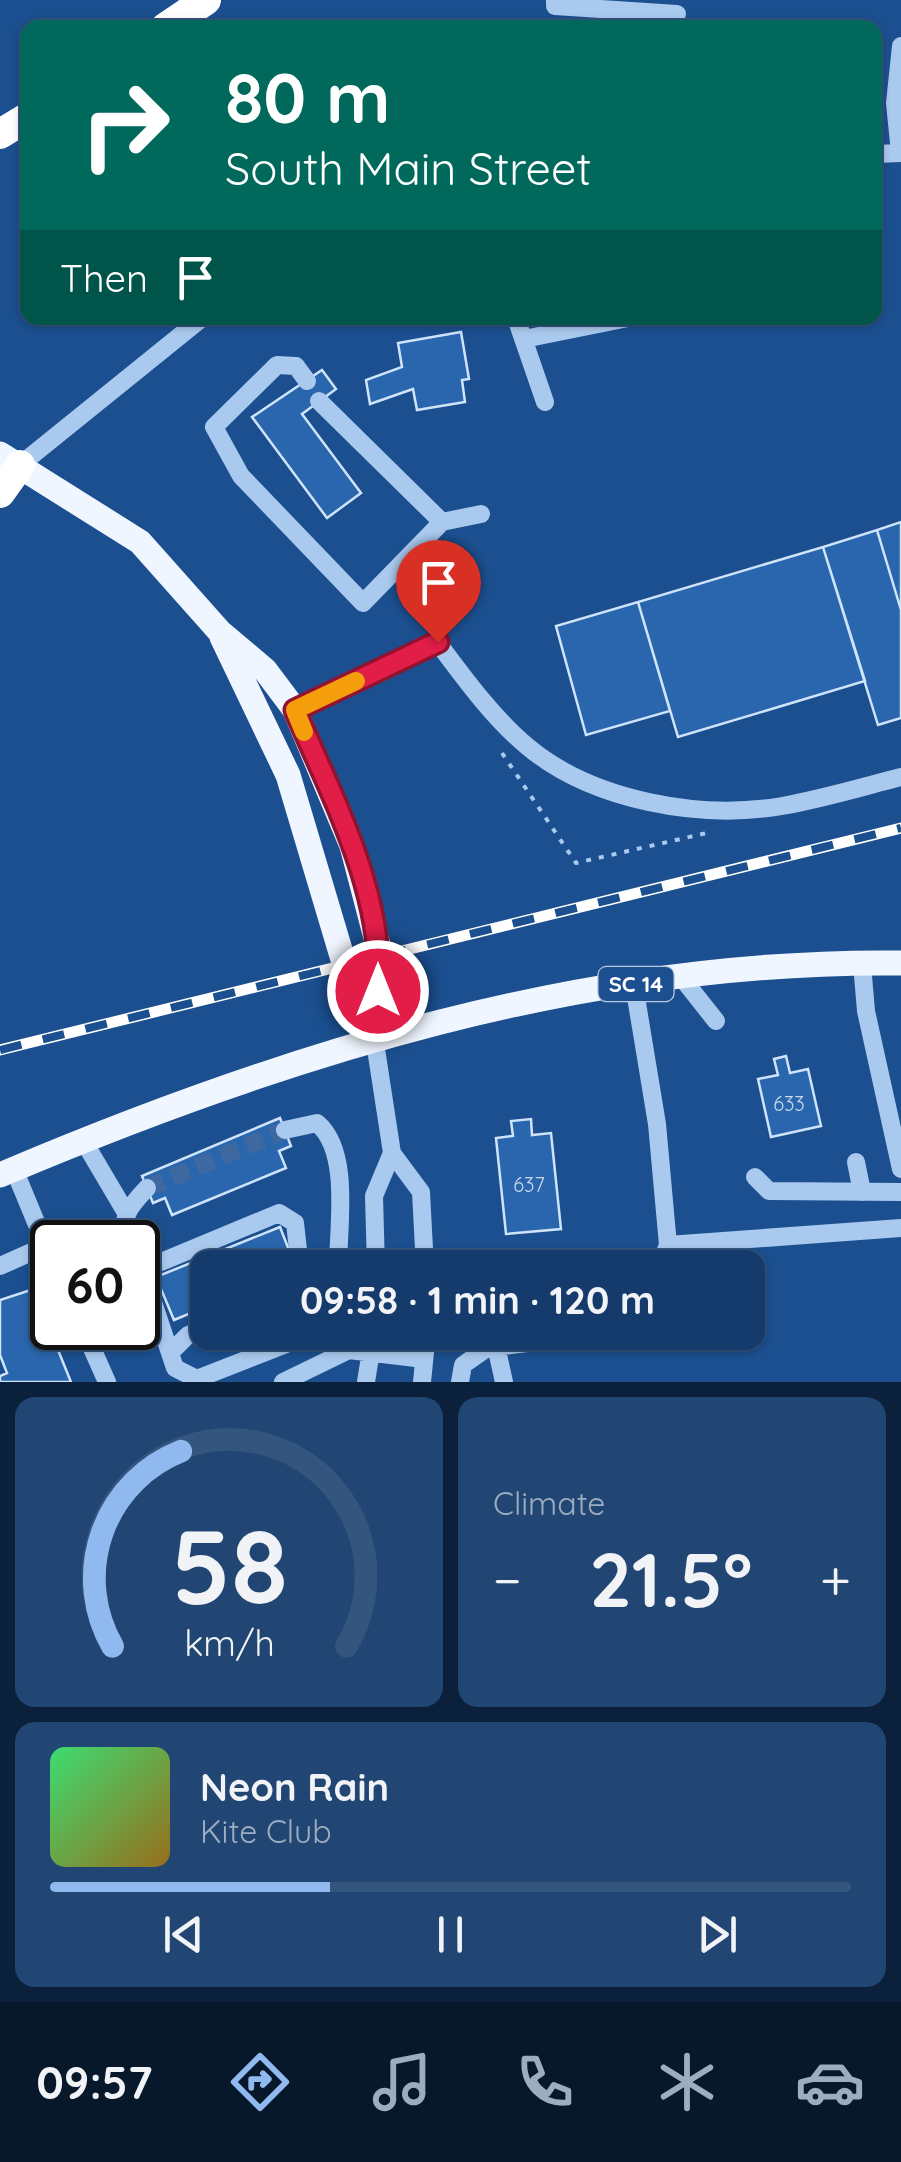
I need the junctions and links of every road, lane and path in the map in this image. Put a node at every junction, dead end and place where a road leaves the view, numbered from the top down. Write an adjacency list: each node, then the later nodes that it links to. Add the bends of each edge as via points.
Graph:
1 (206, 0): 4 (highway)
2 (555, 0): 3 (street, via 554,6)
3 (677, 14)
4 (177, 20)
5 (901, 46): 6 (street, via 894,103)
6 (900, 153)
7 (193, 325): 14 (street)
8 (519, 325): 10 (street)
9 (587, 325): 10 (street)
10 (524, 339): 13 (street)
11 (306, 381): 17 (street, via 296,366 277,365 214,427 241,476 363,604)
12 (319, 401): 17 (street)
13 (545, 402)
14 (10, 460): 15 (highway); 18 (main road, via 140,542)
15 (0, 493)
16 (482, 514): 17 (street)
17 (442, 522)
18 (220, 632): 19 (main road, via 265,670); 26 (main road, via 288,776 344,963)
19 (295, 710): 20 (street, via 438,642 527,746 569,773 620,792 712,811 780,806); 26 (main road, via 352,846 380,954)
20 (901, 778)
21 (901, 963): 22 (main road, SC 14)
22 (862, 964): 23 (main road, SC 14); 31 (street)
23 (682, 978): 24 (main road, SC 14); 25 (street)
24 (634, 984): 26 (main road, SC 14); 41 (street)
25 (716, 1020)
26 (374, 1036): 28 (main road, SC 14); 29 (street)
27 (285, 1130): 45 (street, via 318,1123 329,1132 337,1165)
28 (83, 1140): 32 (main road, SC 14); 37 (street)
29 (392, 1153): 46 (street, via 374,1196); 47 (street, via 421,1192)
30 (856, 1162): 35 (street)
31 (901, 1169)
32 (7, 1172): 38 (street)
33 (755, 1177): 35 (street, via 769,1191)
34 (147, 1188): 37 (street)
35 (862, 1192): 36 (street)
36 (901, 1192)
37 (125, 1212): 39 (street)
38 (32, 1220)
39 (125, 1220)
40 (901, 1228): 41 (street)
41 (668, 1245): 48 (street)
42 (190, 1250): 50 (street)
43 (190, 1250): 44 (street, via 279,1214 295,1223)
44 (298, 1250)
45 (338, 1250)
46 (376, 1250)
47 (424, 1250)
48 (666, 1250)
49 (30, 1258): 51 (street)
50 (160, 1262)
51 (0, 1266)
52 (160, 1323): 63 (street)
53 (190, 1334): 63 (street)
54 (93, 1350): 67 (street)
55 (270, 1350): 63 (street, via 196,1379 175,1368)
56 (322, 1350): 66 (street)
57 (340, 1350): 66 (street)
58 (364, 1350): 64 (street)
59 (371, 1350): 64 (street)
60 (425, 1350): 65 (street)
61 (484, 1350): 71 (street, via 463,1365)
62 (497, 1350): 72 (street)
63 (170, 1353)
64 (370, 1353): 65 (street); 69 (street)
65 (424, 1359): 70 (street)
66 (328, 1364): 68 (street)
67 (107, 1382)
68 (283, 1382)
69 (366, 1382)
70 (422, 1382)
71 (460, 1382)
72 (504, 1382)

